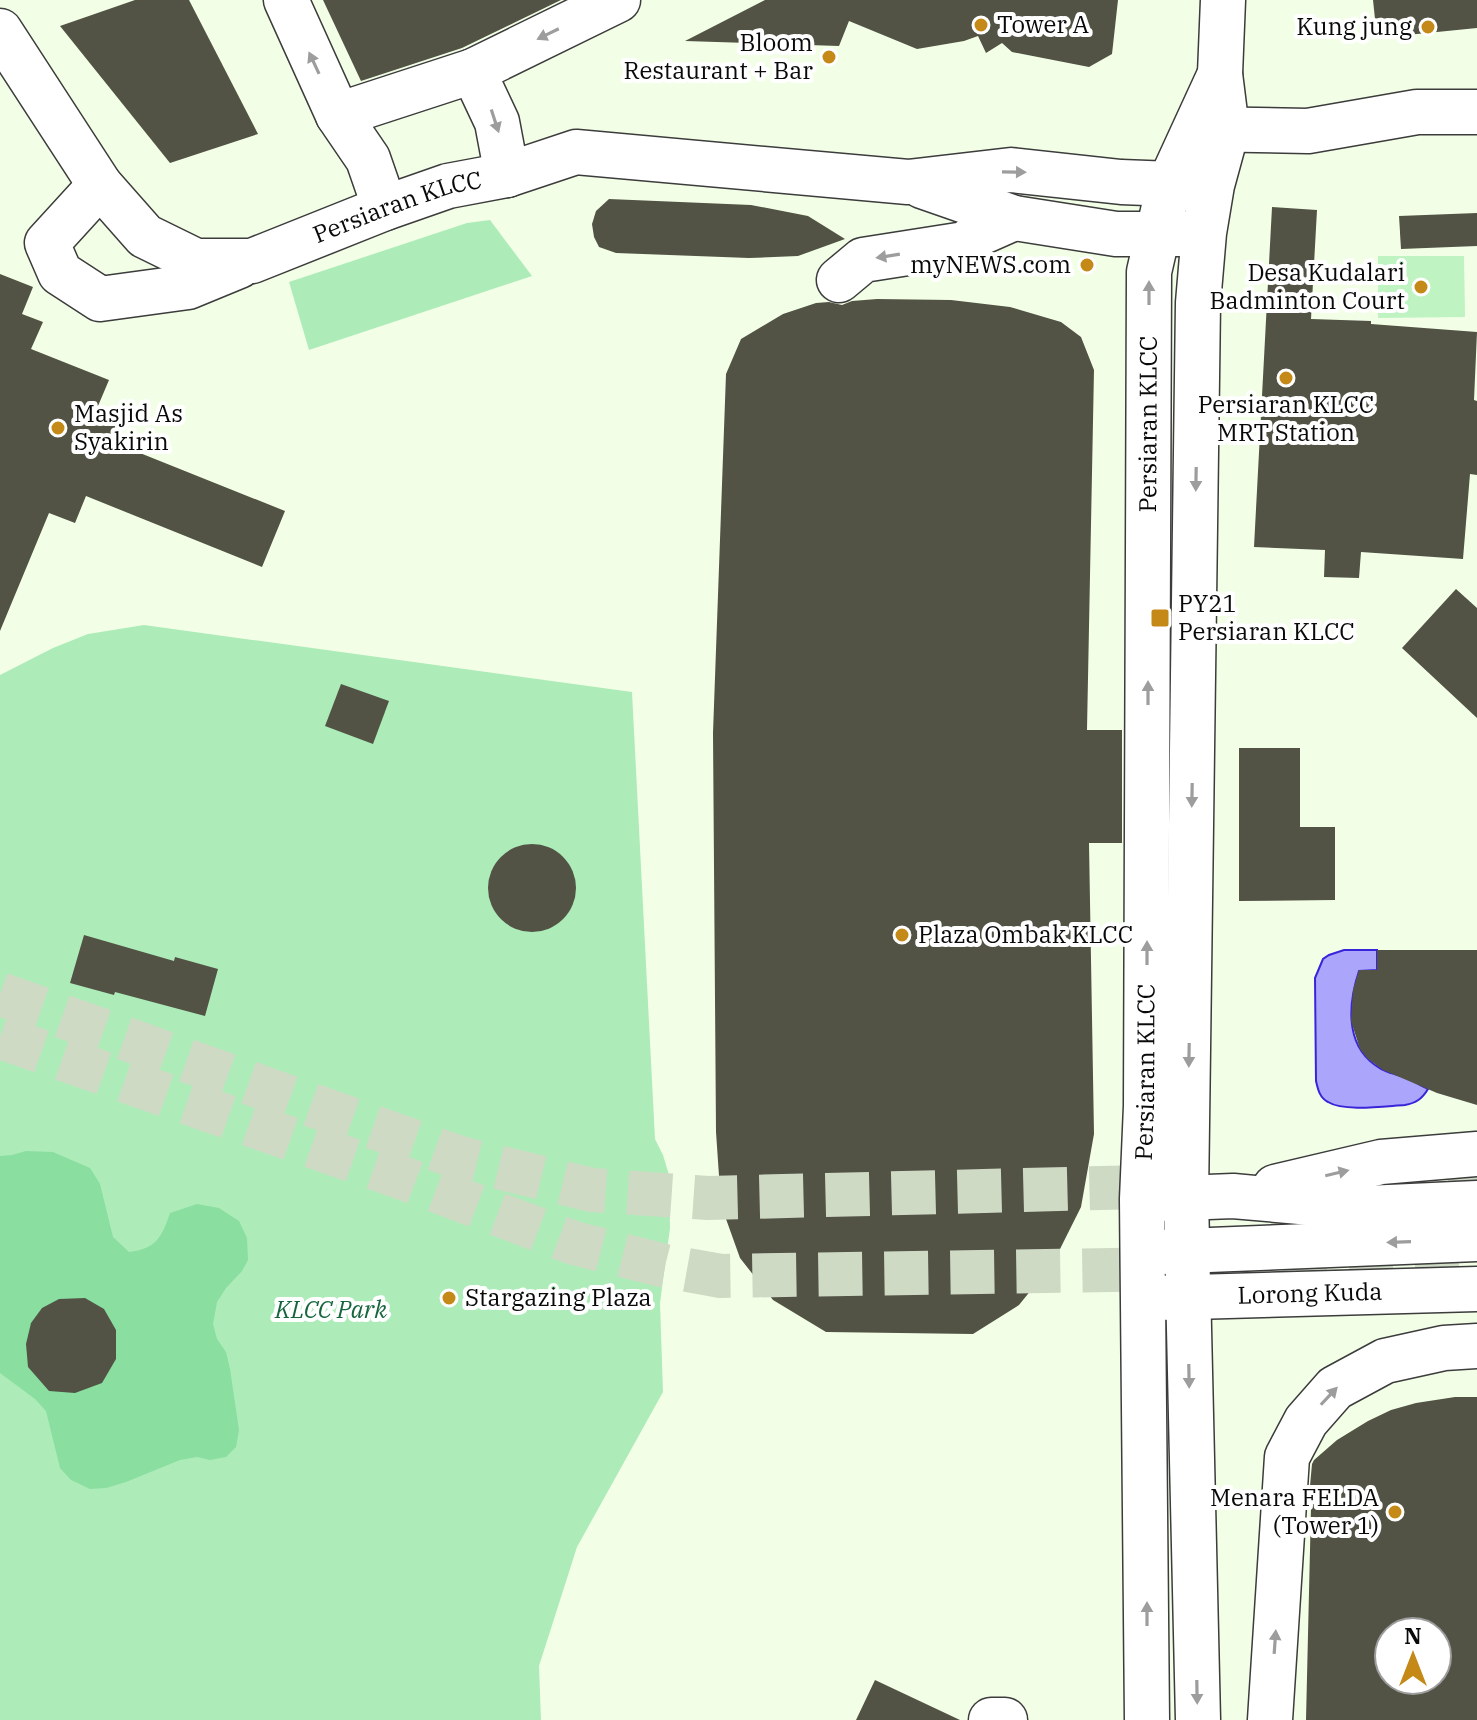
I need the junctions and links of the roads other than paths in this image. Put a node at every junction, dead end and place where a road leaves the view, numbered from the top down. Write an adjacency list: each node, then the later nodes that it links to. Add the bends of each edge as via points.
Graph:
1 (286, 0): 7 (street, one-way to 1)
2 (618, 0): 5 (street, one-way to 5)
3 (1223, 0): 8 (street, Persiaran KLCC)
4 (0, 31): 11 (street, Persiaran KLCC)
5 (473, 71): 7 (street); 9 (street, one-way to 9, via 497,122)
6 (1477, 112): 8 (street, via 1417,112 1308,131)
7 (338, 115): 14 (street, via 368,159)
8 (1211, 129): 12 (street, Persiaran KLCC); 13 (street, Persiaran KLCC)
9 (507, 175): 10 (street, Persiaran KLCC, via 576,152); 14 (street, Persiaran KLCC, via 448,186)
10 (908, 182): 12 (street, Persiaran KLCC, one-way to 12, via 1011,170); 15 (street, Persiaran KLCC)
11 (100, 185): 18 (street, Persiaran KLCC, via 145,236 196,261); 18 (street, via 47,243 60,273 100,299 188,287)
12 (1169, 185): 13 (street, Persiaran KLCC); 17 (street, Persiaran KLCC)
13 (1212, 185): 16 (street, Persiaran KLCC)
14 (385, 208): 18 (street, Persiaran KLCC)
15 (1014, 218): 17 (street, Persiaran KLCC, via 1116,234); 19 (street, one-way to 19, via 965,244 863,260)
16 (1204, 233): 17 (street, Persiaran KLCC); 22 (street, Persiaran KLCC, one-way to 22, via 1198,303)
17 (1159, 234): 23 (street, Persiaran KLCC, one-way to 17, via 1149,272)
18 (252, 261)
19 (839, 280)
20 (1477, 1154): 21 (street, one-way to 20, via 1381,1162)
21 (1233, 1196): 22 (street); 24 (street, via 1367,1208)
22 (1186, 1198): 23 (street); 26 (street, Persiaran KLCC)
23 (1142, 1199): 27 (street, Persiaran KLCC)
24 (1477, 1203)
25 (1477, 1239): 26 (street, one-way to 26)
26 (1187, 1251): 27 (street); 29 (street, Persiaran KLCC)
27 (1144, 1252): 30 (street, Persiaran KLCC)
28 (1477, 1289): 29 (street, Lorong Kuda)
29 (1188, 1298): 30 (street, Lorong Kuda); 35 (street, Persiaran KLCC, one-way to 35)
30 (1144, 1299): 34 (street, Persiaran KLCC, one-way to 30)
31 (1477, 1346): 36 (street, one-way to 31, via 1287,1457 1306,1421 1335,1388 1385,1361)
32 (991, 1720): 33 (street)
33 (1005, 1720)
34 (1147, 1720)
35 (1198, 1720)
36 (1270, 1720)

